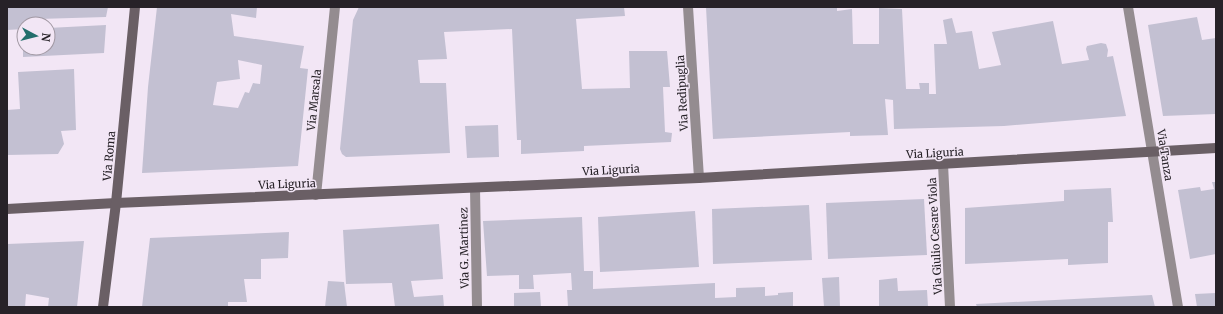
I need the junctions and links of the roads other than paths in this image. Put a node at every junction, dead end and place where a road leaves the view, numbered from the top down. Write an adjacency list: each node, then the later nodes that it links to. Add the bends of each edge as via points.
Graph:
1 (135, 7): 11 (street, Via Roma)
2 (335, 7): 10 (street, Via Marsala)
3 (688, 7): 8 (street, Via Redipuglia)
4 (1128, 7): 6 (street, Via Tanza)
5 (1216, 148): 6 (street, Via Liguria)
6 (1153, 151): 7 (street, Via Liguria); 16 (street, Via Tanza)
7 (944, 164): 8 (street, Via Liguria); 15 (street, Via Giulio Cesare Viola)
8 (699, 178): 9 (street, Via Liguria)
9 (475, 188): 10 (street, Via Liguria); 14 (street, Via G. Martinez)
10 (316, 195): 11 (street, Via Liguria)
11 (116, 203): 12 (street, Via Liguria); 13 (street, Via Roma)
12 (7, 209)
13 (103, 307)
14 (477, 307)
15 (950, 307)
16 (1178, 307)

